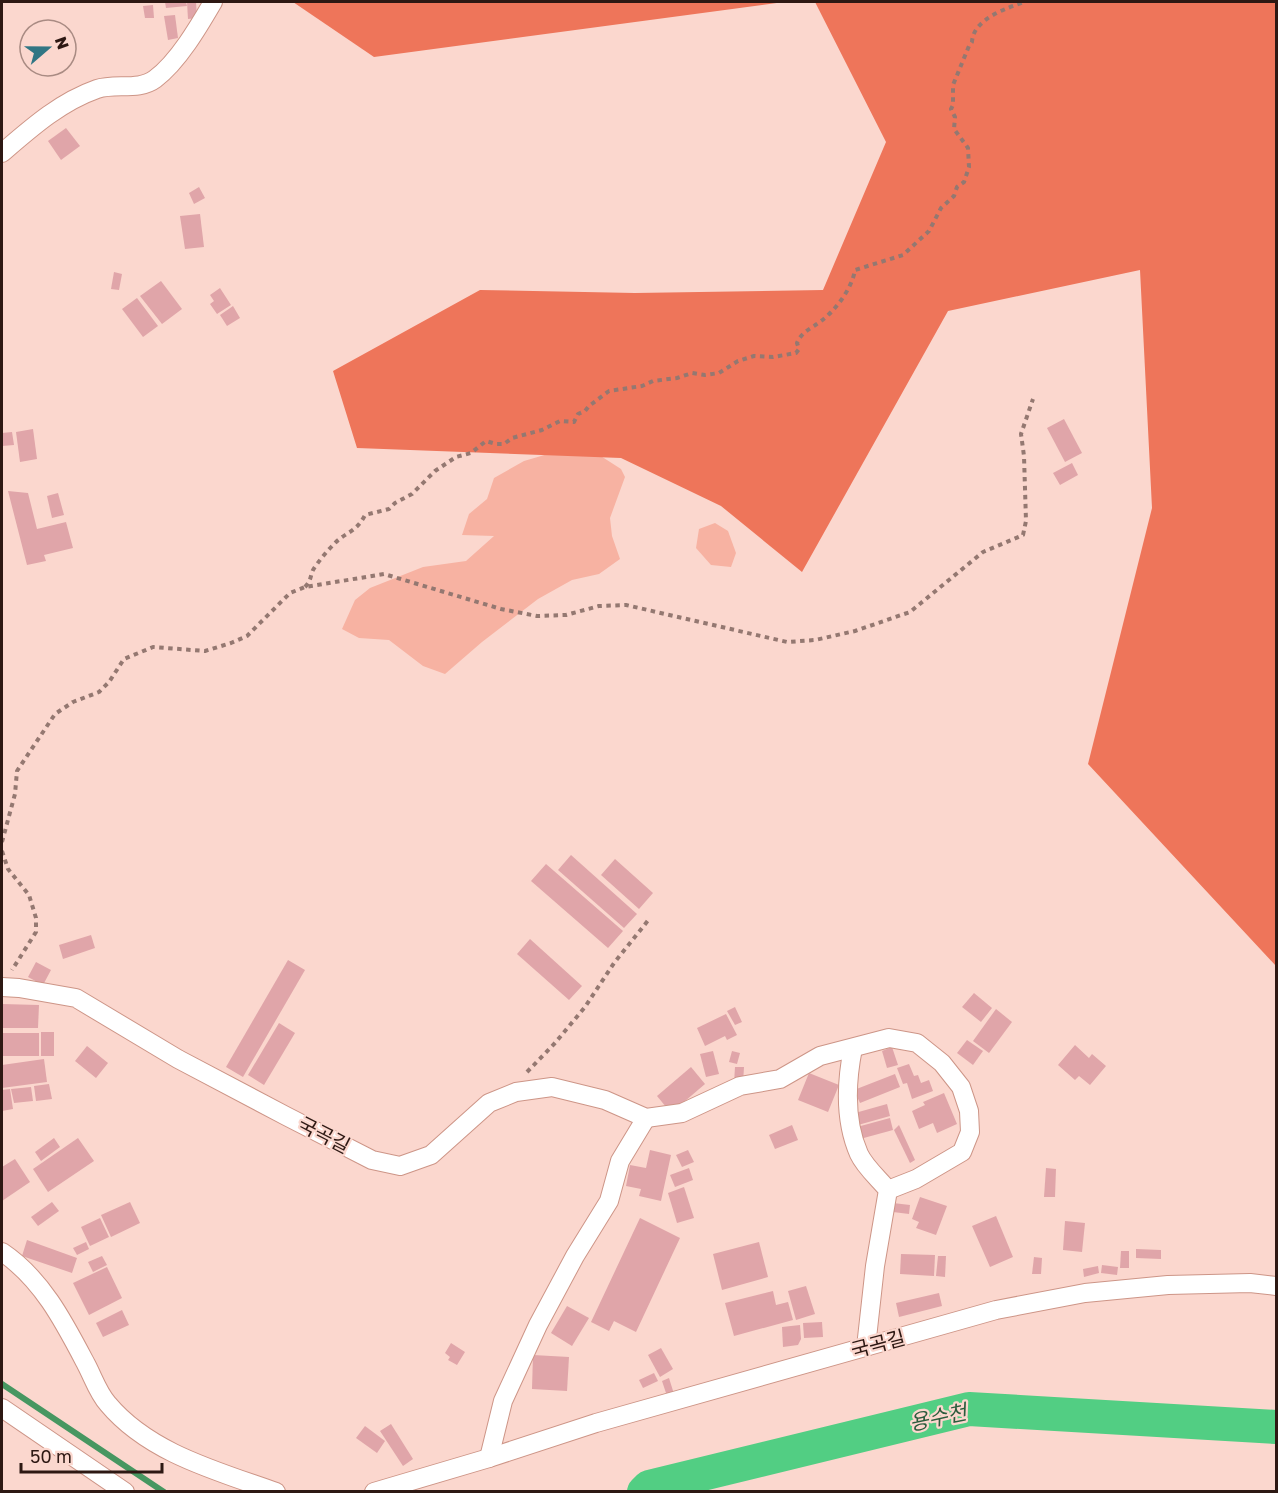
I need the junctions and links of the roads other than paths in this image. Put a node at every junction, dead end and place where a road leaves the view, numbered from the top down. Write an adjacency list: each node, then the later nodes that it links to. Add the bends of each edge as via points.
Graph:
1 (213, 2): 2 (street, via 179,54 154,80 136,86 98,88 53,111)
2 (2, 153)
3 (4, 982): 5 (street, 국곡길, via 76,998 178,1059 286,1116 372,1160 400,1166 431,1155 489,1103 516,1092 552,1087 605,1100)
4 (853, 1048): 5 (street, via 820,1056 780,1079 740,1086 682,1113); 6 (street, via 847,1077 848,1119 859,1155); 6 (street, via 889,1038 917,1043 942,1063 961,1087 969,1111 970,1132 962,1152)
5 (646, 1118): 11 (street, via 620,1161 609,1201 575,1256 503,1401)
6 (888, 1191): 9 (street)
7 (2, 1252): 13 (street, via 43,1290 106,1402 129,1427 166,1450)
8 (1276, 1286): 9 (street, 국곡길, via 1168,1286 1085,1293 996,1310)
9 (866, 1347): 11 (street, 국곡길, via 596,1423)
10 (2, 1408): 12 (street)
11 (489, 1458): 14 (street, 국곡길)
12 (125, 1491)
13 (276, 1491)
14 (374, 1491)

